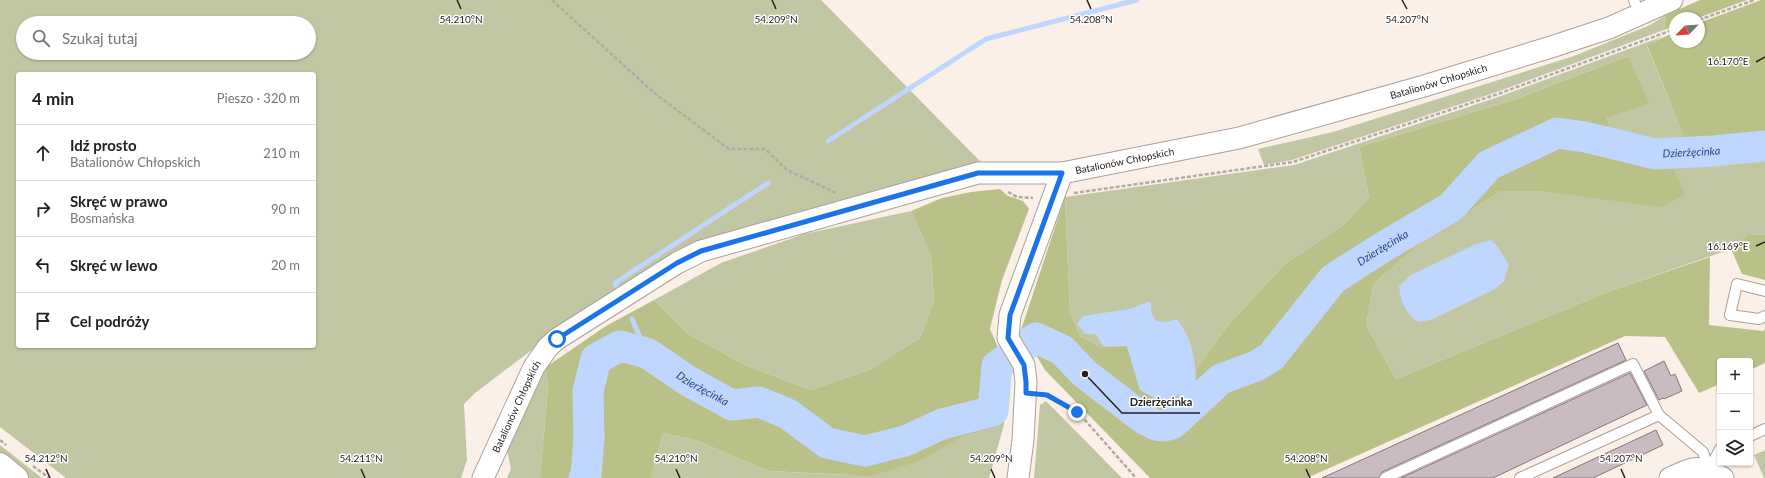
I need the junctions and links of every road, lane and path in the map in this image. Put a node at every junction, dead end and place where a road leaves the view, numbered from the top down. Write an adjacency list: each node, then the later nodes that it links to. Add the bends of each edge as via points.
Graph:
1 (552, 0): 11 (path, via 653,92 729,149 765,149 787,170 836,193)
2 (1672, 0): 4 (street, Batalionów Chłopskich)
3 (1754, 0): 5 (path)
4 (1637, 7): 7 (street, Batalionów Chłopskich, via 1609,28 1424,86 1239,138)
5 (1705, 18)
6 (1669, 31): 9 (path, via 1498,94 1293,162)
7 (1062, 173): 11 (street, Batalionów Chłopskich, via 978,173); 14 (street, via 1010,315 1008,338 1024,365)
8 (1004, 190): 10 (path, via 1023,199)
9 (1068, 194)
10 (1037, 198)
11 (855, 208): 21 (street, Batalionów Chłopskich, via 719,245 689,256 557,339 534,367)
12 (1765, 291): 13 (lane, via 1737,284 1730,315 1759,320)
13 (1765, 316)
14 (1026, 393): 22 (street); 23 (path, via 1047,395 1077,412)
15 (1659, 415): 19 (lane, via 1703,452); 24 (lane, via 1633,364); 25 (lane)
16 (1765, 429): 17 (lane)
17 (1753, 435)
18 (0, 464): 20 (main road)
19 (1716, 474): 26 (street, via 1692,468)
20 (17, 478)
21 (483, 478)
22 (1018, 478)
23 (1136, 478)
24 (1385, 478)
25 (1520, 478)
26 (1670, 478)

